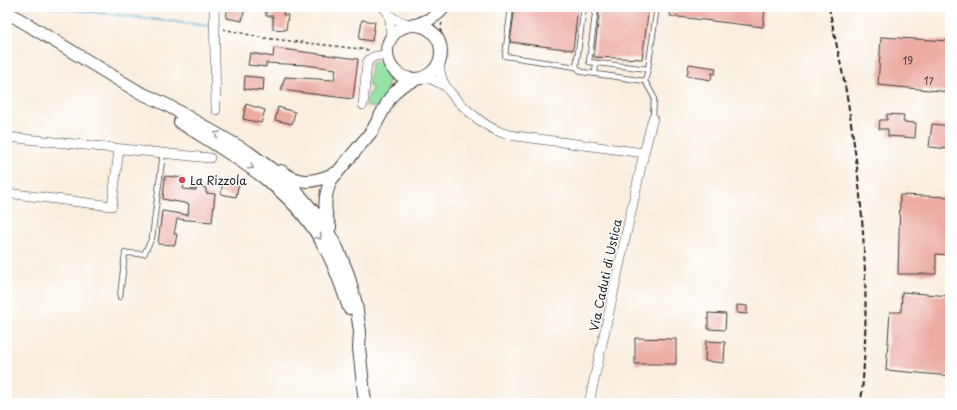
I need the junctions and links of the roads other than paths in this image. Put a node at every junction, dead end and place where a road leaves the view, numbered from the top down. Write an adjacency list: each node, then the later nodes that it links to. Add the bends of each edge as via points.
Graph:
1 (214, 7): 24 (street)
2 (511, 7): 15 (lane, via 505,56)
3 (584, 7): 15 (lane)
4 (596, 7): 14 (lane, via 590,62)
5 (657, 7): 16 (lane)
6 (385, 10): 9 (street, via 401,22); 10 (street)
7 (7, 12): 21 (main road)
8 (443, 13): 9 (main road); 11 (main road, via 438,36)
9 (413, 25): 10 (main road, via 399,30); 11 (main road, via 428,29)
10 (391, 37): 12 (main road, via 386,49)
11 (440, 44): 13 (main road)
12 (388, 61): 18 (main road, via 399,76); 22 (main road, via 392,81); 23 (street, via 372,57 369,59)
13 (440, 62): 18 (main road, via 435,71); 20 (street, via 439,68)
14 (596, 63): 16 (lane); 17 (lane)
15 (576, 67): 17 (lane, via 582,72)
16 (648, 69): 19 (lane)
17 (595, 74): 19 (lane)
18 (419, 79): 20 (street, via 431,79); 22 (main road, via 402,85)
19 (645, 81): 25 (lane, via 654,97)
20 (445, 86): 30 (street, via 464,107 498,131 516,136)
21 (137, 91): 27 (main road, one-way to 21, via 167,105); 34 (main road, one-way to 34, via 152,104 265,177)
22 (390, 98): 32 (main road, via 372,131 346,164)
23 (362, 104)
24 (216, 110)
25 (653, 118): 30 (street, Via Caduti di Ustica)
26 (7, 137): 28 (street)
27 (234, 144): 32 (main road, via 246,147 285,174 299,180 312,182); 34 (main road, via 287,182)
28 (119, 149): 29 (street); 33 (street, via 112,206)
29 (163, 153): 31 (street); 36 (lane, via 152,238 144,254 126,253)
30 (644, 153): 39 (street, Via Caduti di Ustica)
31 (210, 158)
32 (330, 178): 34 (main road, via 306,193); 35 (main road, via 325,212 353,277)
33 (7, 193)
34 (299, 203): 35 (main road, via 322,222 338,250); 37 (main road, one-way to 37, via 324,245 338,276)
35 (353, 295): 37 (main road, via 360,332)
36 (120, 297)
37 (359, 348): 38 (main road)
38 (365, 403)
39 (589, 403)

